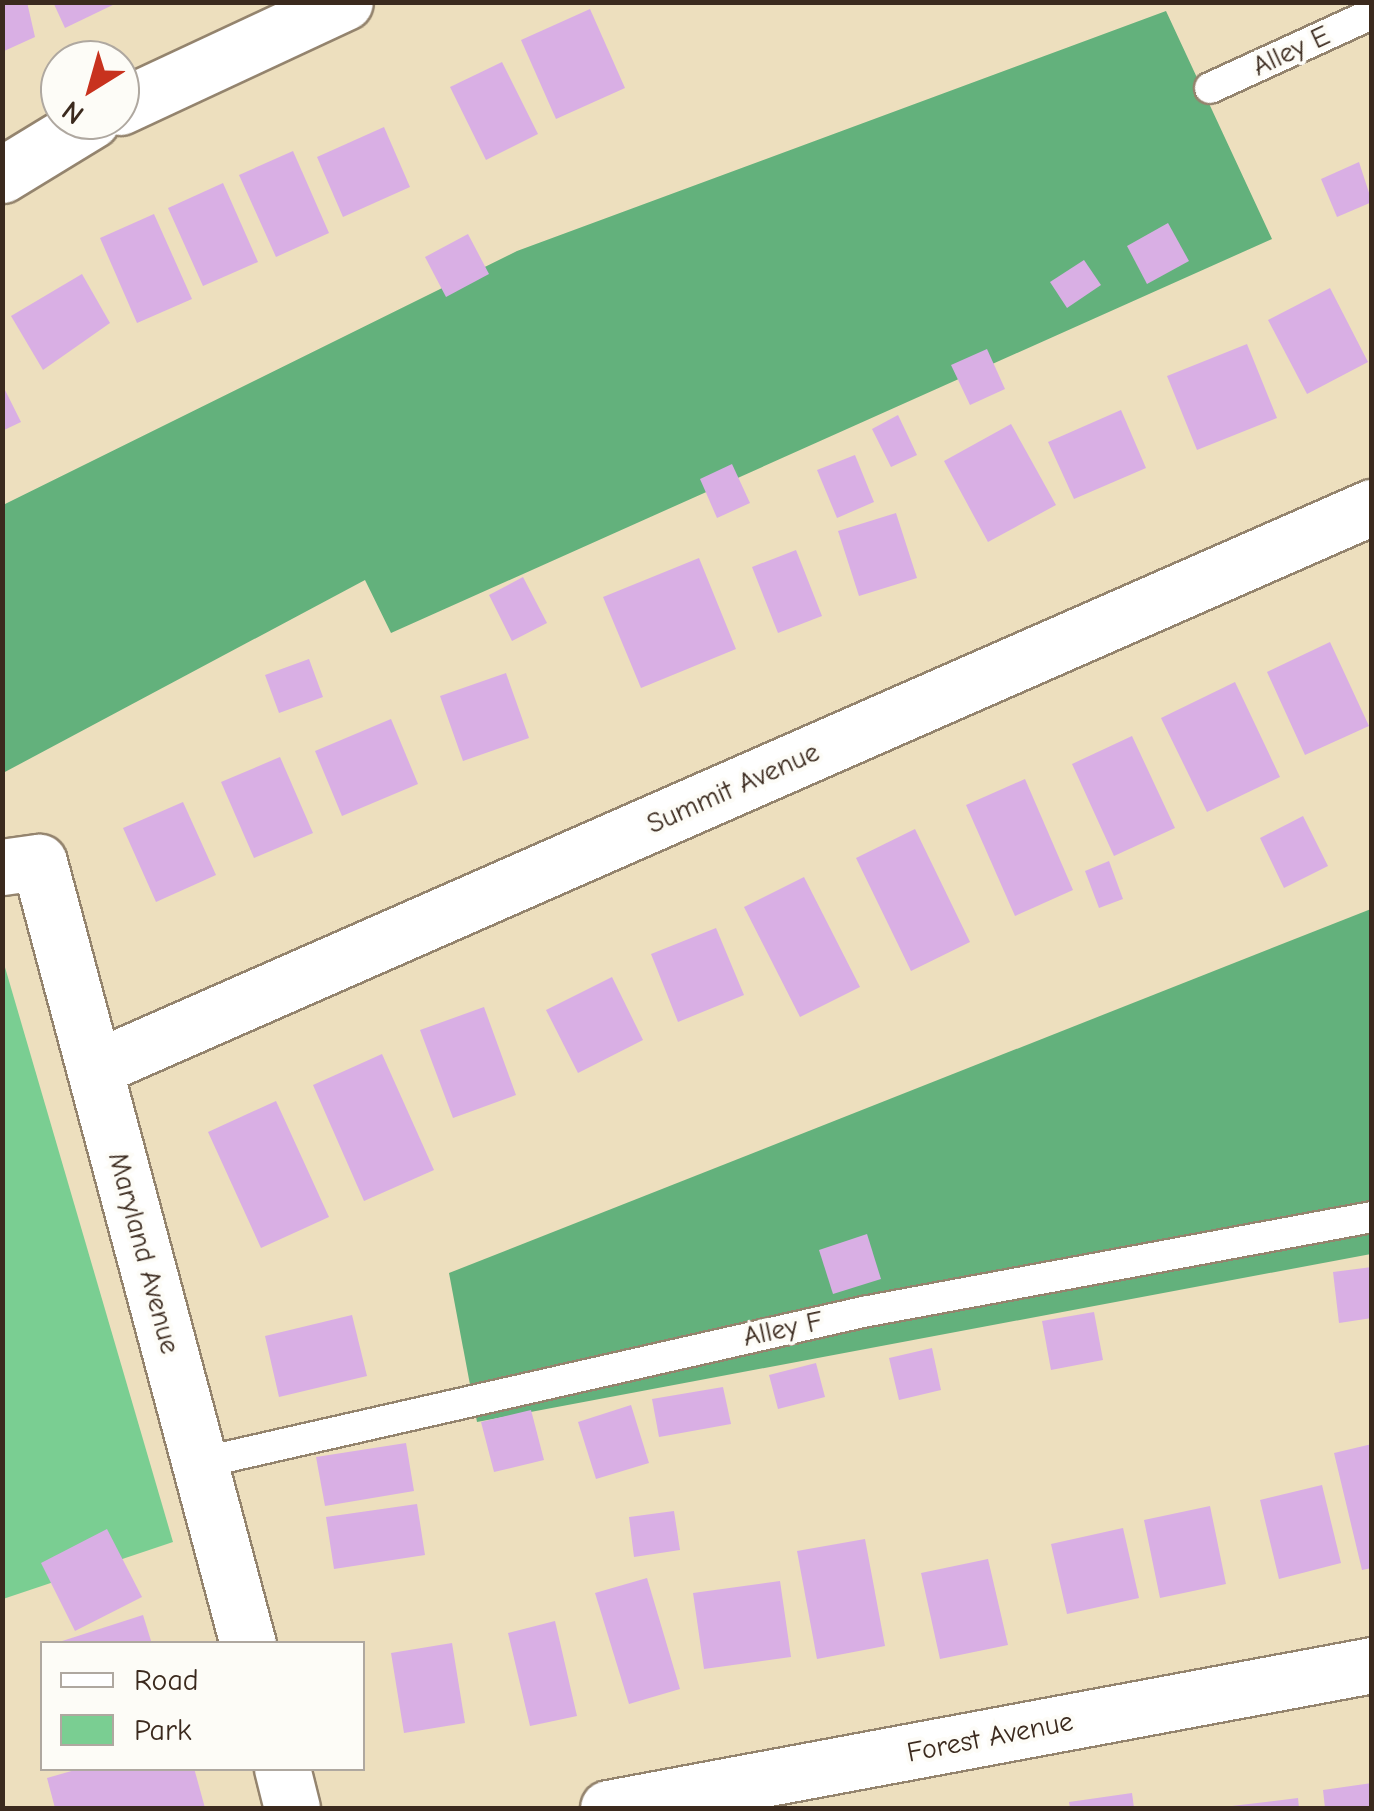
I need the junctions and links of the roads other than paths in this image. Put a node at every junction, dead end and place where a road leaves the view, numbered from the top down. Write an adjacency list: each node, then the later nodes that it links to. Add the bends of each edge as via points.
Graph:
1 (344, 2): 4 (street)
2 (1372, 14): 3 (lane, Alley E)
3 (1210, 88)
4 (140, 98)
5 (59, 140): 6 (street)
6 (2, 175)
7 (1372, 507): 9 (street, Summit Avenue)
8 (21, 864): 9 (street, Maryland Avenue)
9 (95, 1068): 11 (street, Maryland Avenue)
10 (1372, 1218): 11 (lane, Alley F, via 863,1312)
11 (200, 1464): 12 (street, Maryland Avenue)
12 (247, 1641)
13 (1372, 1664): 16 (street, Forest Avenue)
14 (283, 1771): 15 (street)
15 (292, 1808)
16 (608, 1808)

